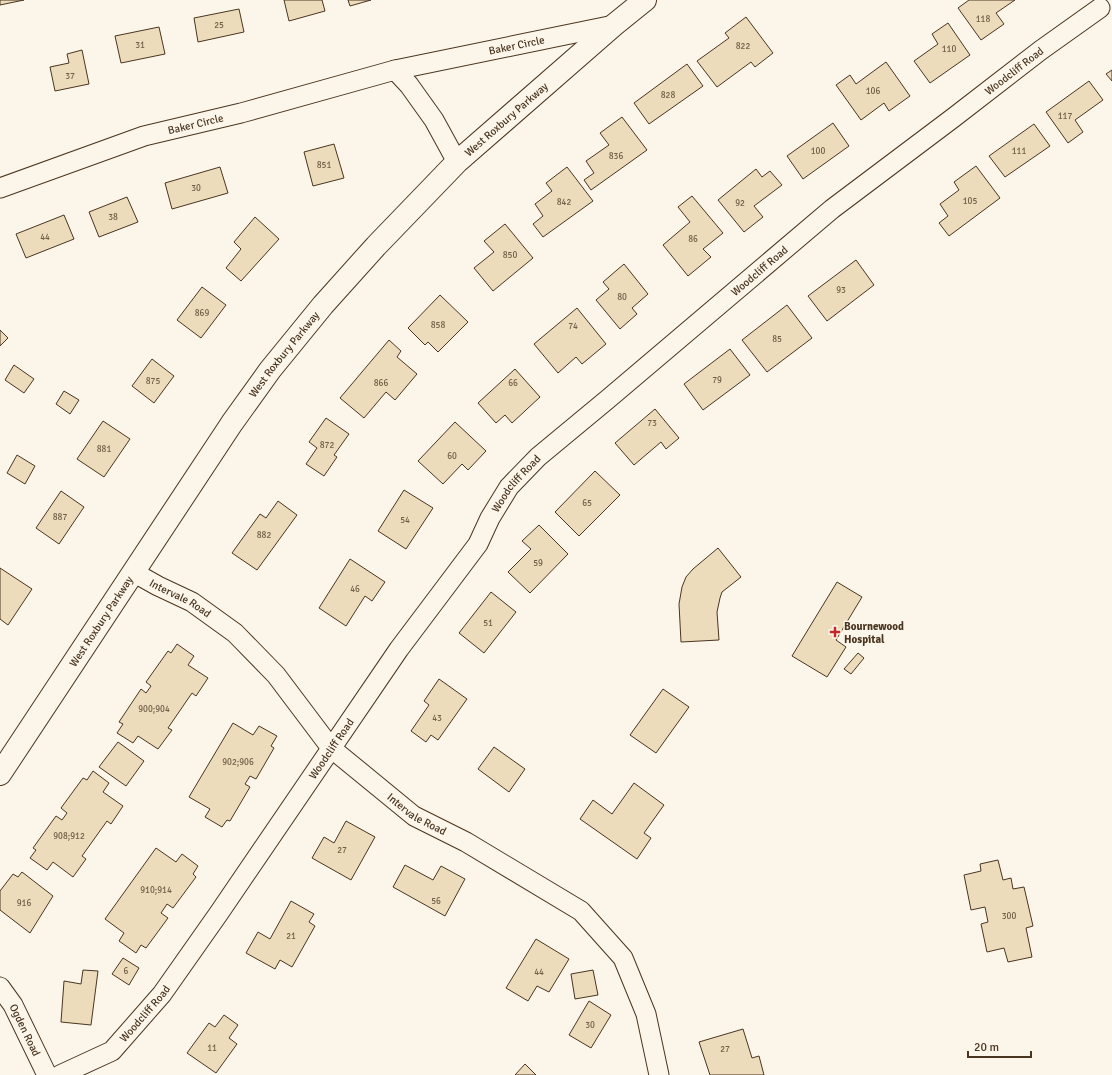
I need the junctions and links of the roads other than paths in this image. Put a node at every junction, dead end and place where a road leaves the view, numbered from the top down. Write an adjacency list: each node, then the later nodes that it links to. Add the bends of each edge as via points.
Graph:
1 (645, 0): 3 (main road, West Roxbury Parkway)
2 (1100, 8): 8 (street, Woodcliff Road, via 832,209 538,457 508,487 478,544)
3 (614, 25): 4 (street, Baker Circle); 5 (main road, West Roxbury Parkway)
4 (395, 70): 5 (street, via 434,120); 6 (street, Baker Circle, via 241,113 144,136)
5 (457, 162): 7 (main road, West Roxbury Parkway, via 376,246 300,331 232,423)
6 (0, 188)
7 (133, 572): 8 (street, Intervale Road, via 192,602 235,633 276,675); 9 (main road, West Roxbury Parkway)
8 (331, 748): 12 (street, Woodcliff Road, via 162,994 112,1051); 13 (street, Intervale Road, via 414,816 466,842 581,910 623,958 646,1014)
9 (0, 774)
10 (0, 987): 11 (street, Ogden Road, via 13,1005)
11 (48, 1075)
12 (60, 1075)
13 (659, 1075)

